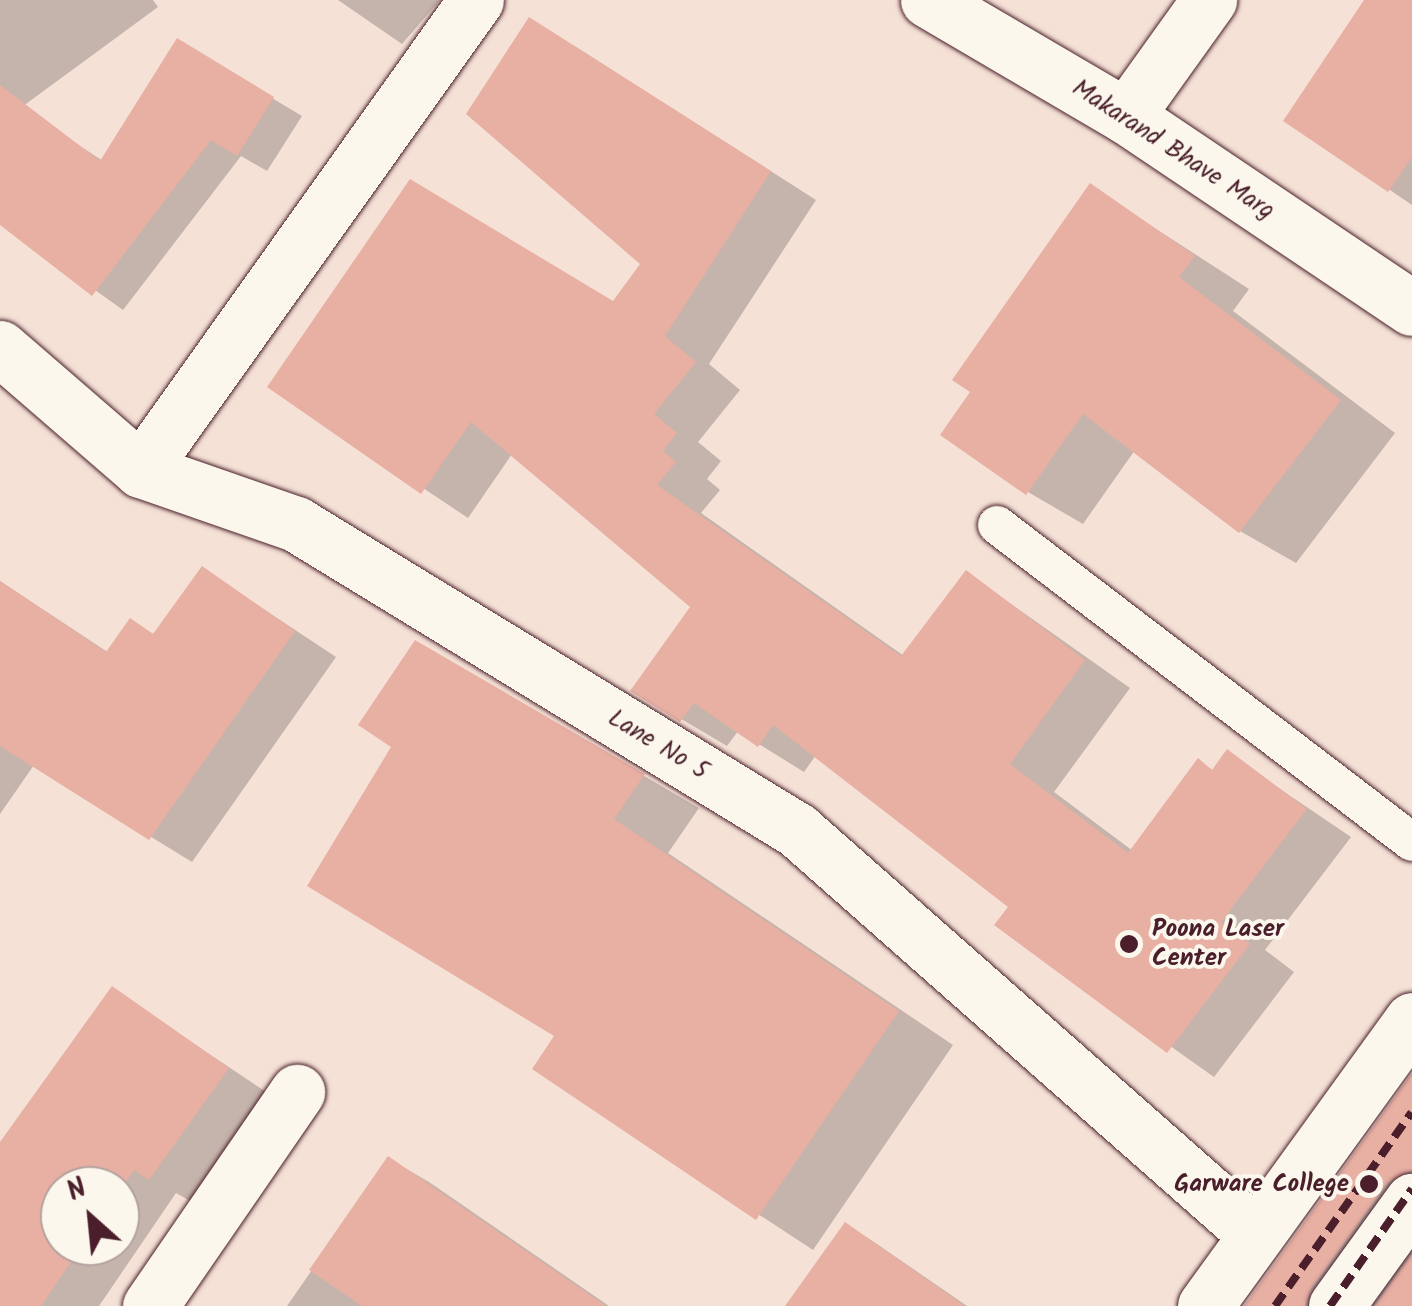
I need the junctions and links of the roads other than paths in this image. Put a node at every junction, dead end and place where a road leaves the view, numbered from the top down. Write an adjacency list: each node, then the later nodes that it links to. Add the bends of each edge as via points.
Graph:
1 (476, 0): 7 (street)
2 (928, 0): 4 (street, Makarand Bhave Marg)
3 (1209, 0): 4 (street)
4 (1126, 116): 5 (street, Makarand Bhave Marg)
5 (1412, 308)
6 (0, 348): 7 (street, Lane No 5)
7 (141, 470): 13 (street, Lane No 5, via 296,524 797,830)
8 (997, 525): 9 (lane)
9 (1412, 842)
10 (1412, 1020): 13 (street)
11 (297, 1092): 14 (street)
12 (1412, 1201): 16 (street)
13 (1256, 1235): 15 (street)
14 (150, 1306)
15 (1206, 1306)
16 (1336, 1306)

